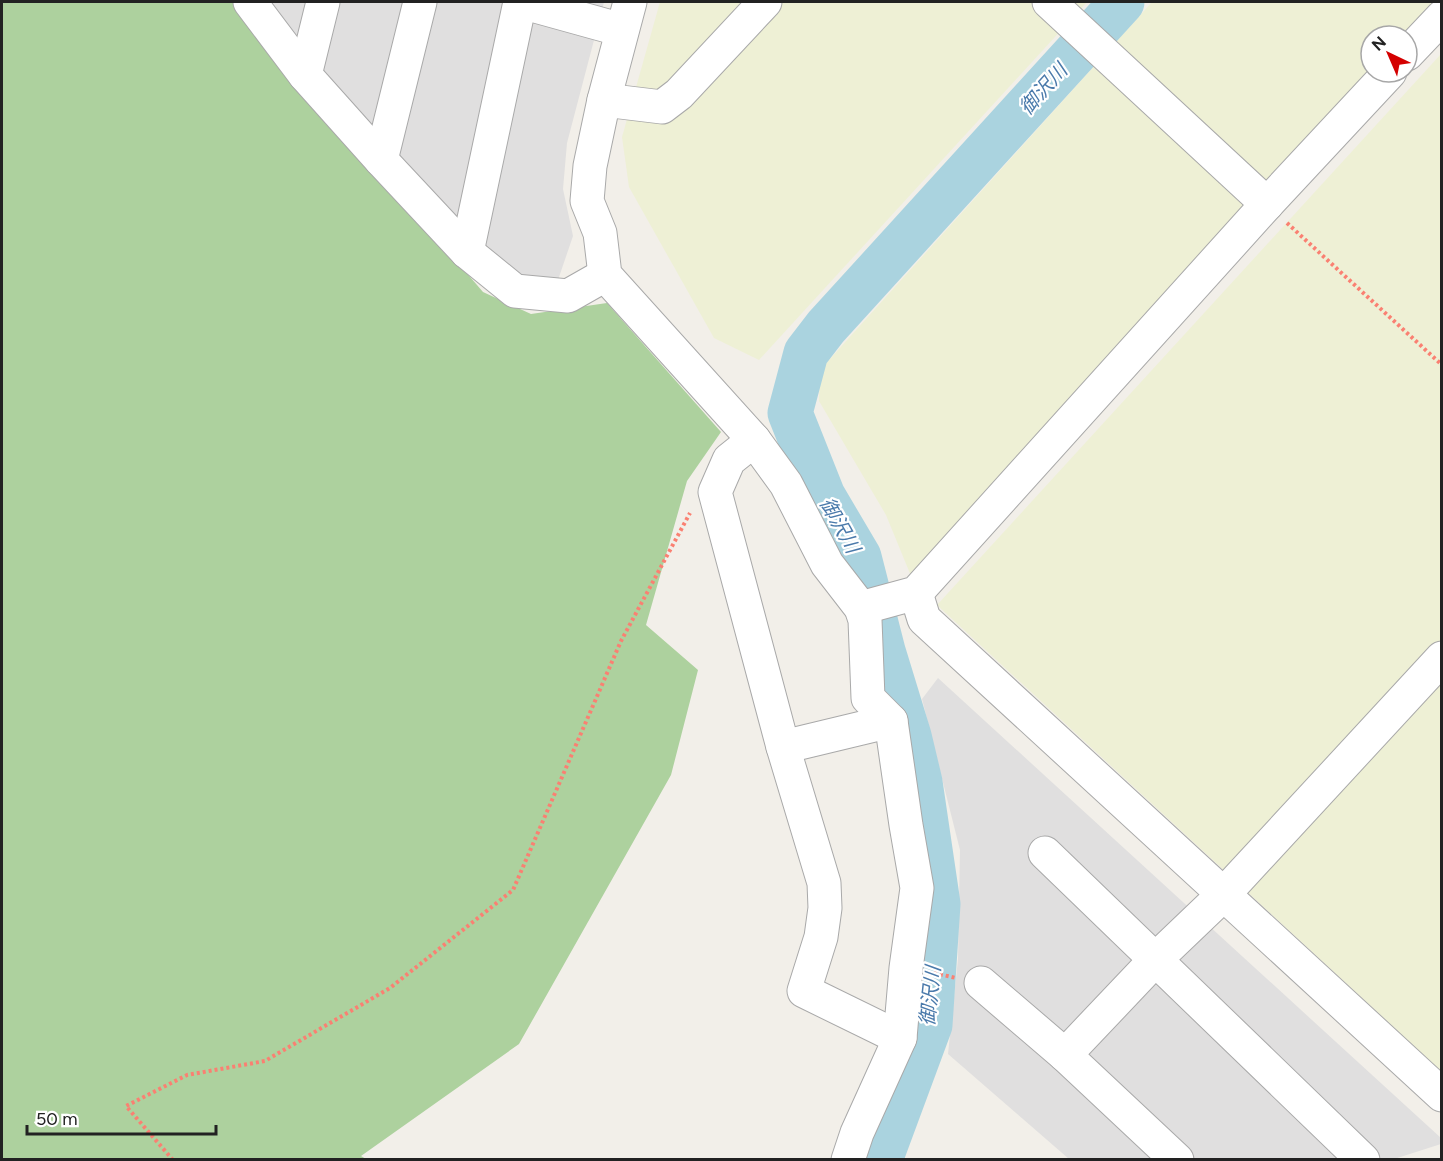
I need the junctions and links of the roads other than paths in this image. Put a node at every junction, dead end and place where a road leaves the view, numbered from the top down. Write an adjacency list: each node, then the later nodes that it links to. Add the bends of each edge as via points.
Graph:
1 (250, 2): 10 (street)
2 (323, 2): 10 (street)
3 (420, 2): 13 (street)
4 (521, 2): 7 (street); 15 (street)
5 (765, 2): 12 (street, via 679,94 662,107)
6 (1049, 2): 14 (street)
7 (626, 16): 12 (street)
8 (1442, 17): 9 (street)
9 (1419, 41)
10 (305, 75): 13 (street)
11 (1379, 84): 14 (street)
12 (604, 100): 16 (street, via 587,201 600,233)
13 (381, 160): 15 (street)
14 (1267, 204): 18 (street)
15 (466, 252): 16 (street, via 515,291 568,296)
16 (605, 275): 17 (street)
17 (754, 440): 19 (street, via 786,484 827,564); 22 (street, via 729,460 715,492)
18 (916, 593): 19 (street); 24 (street, via 924,619)
19 (861, 608): 21 (street, via 865,620 868,698)
20 (1442, 658): 24 (street)
21 (891, 721): 22 (street); 27 (street, via 917,888)
22 (783, 747): 27 (street, via 824,883 821,937 804,991)
23 (1045, 853): 25 (street)
24 (1224, 895): 25 (street); 29 (street)
25 (1156, 959): 28 (street); 32 (street)
26 (981, 983): 28 (street)
27 (900, 1038): 30 (street)
28 (1065, 1055): 31 (street)
29 (1442, 1095)
30 (848, 1160)
31 (1177, 1160)
32 (1363, 1160)

